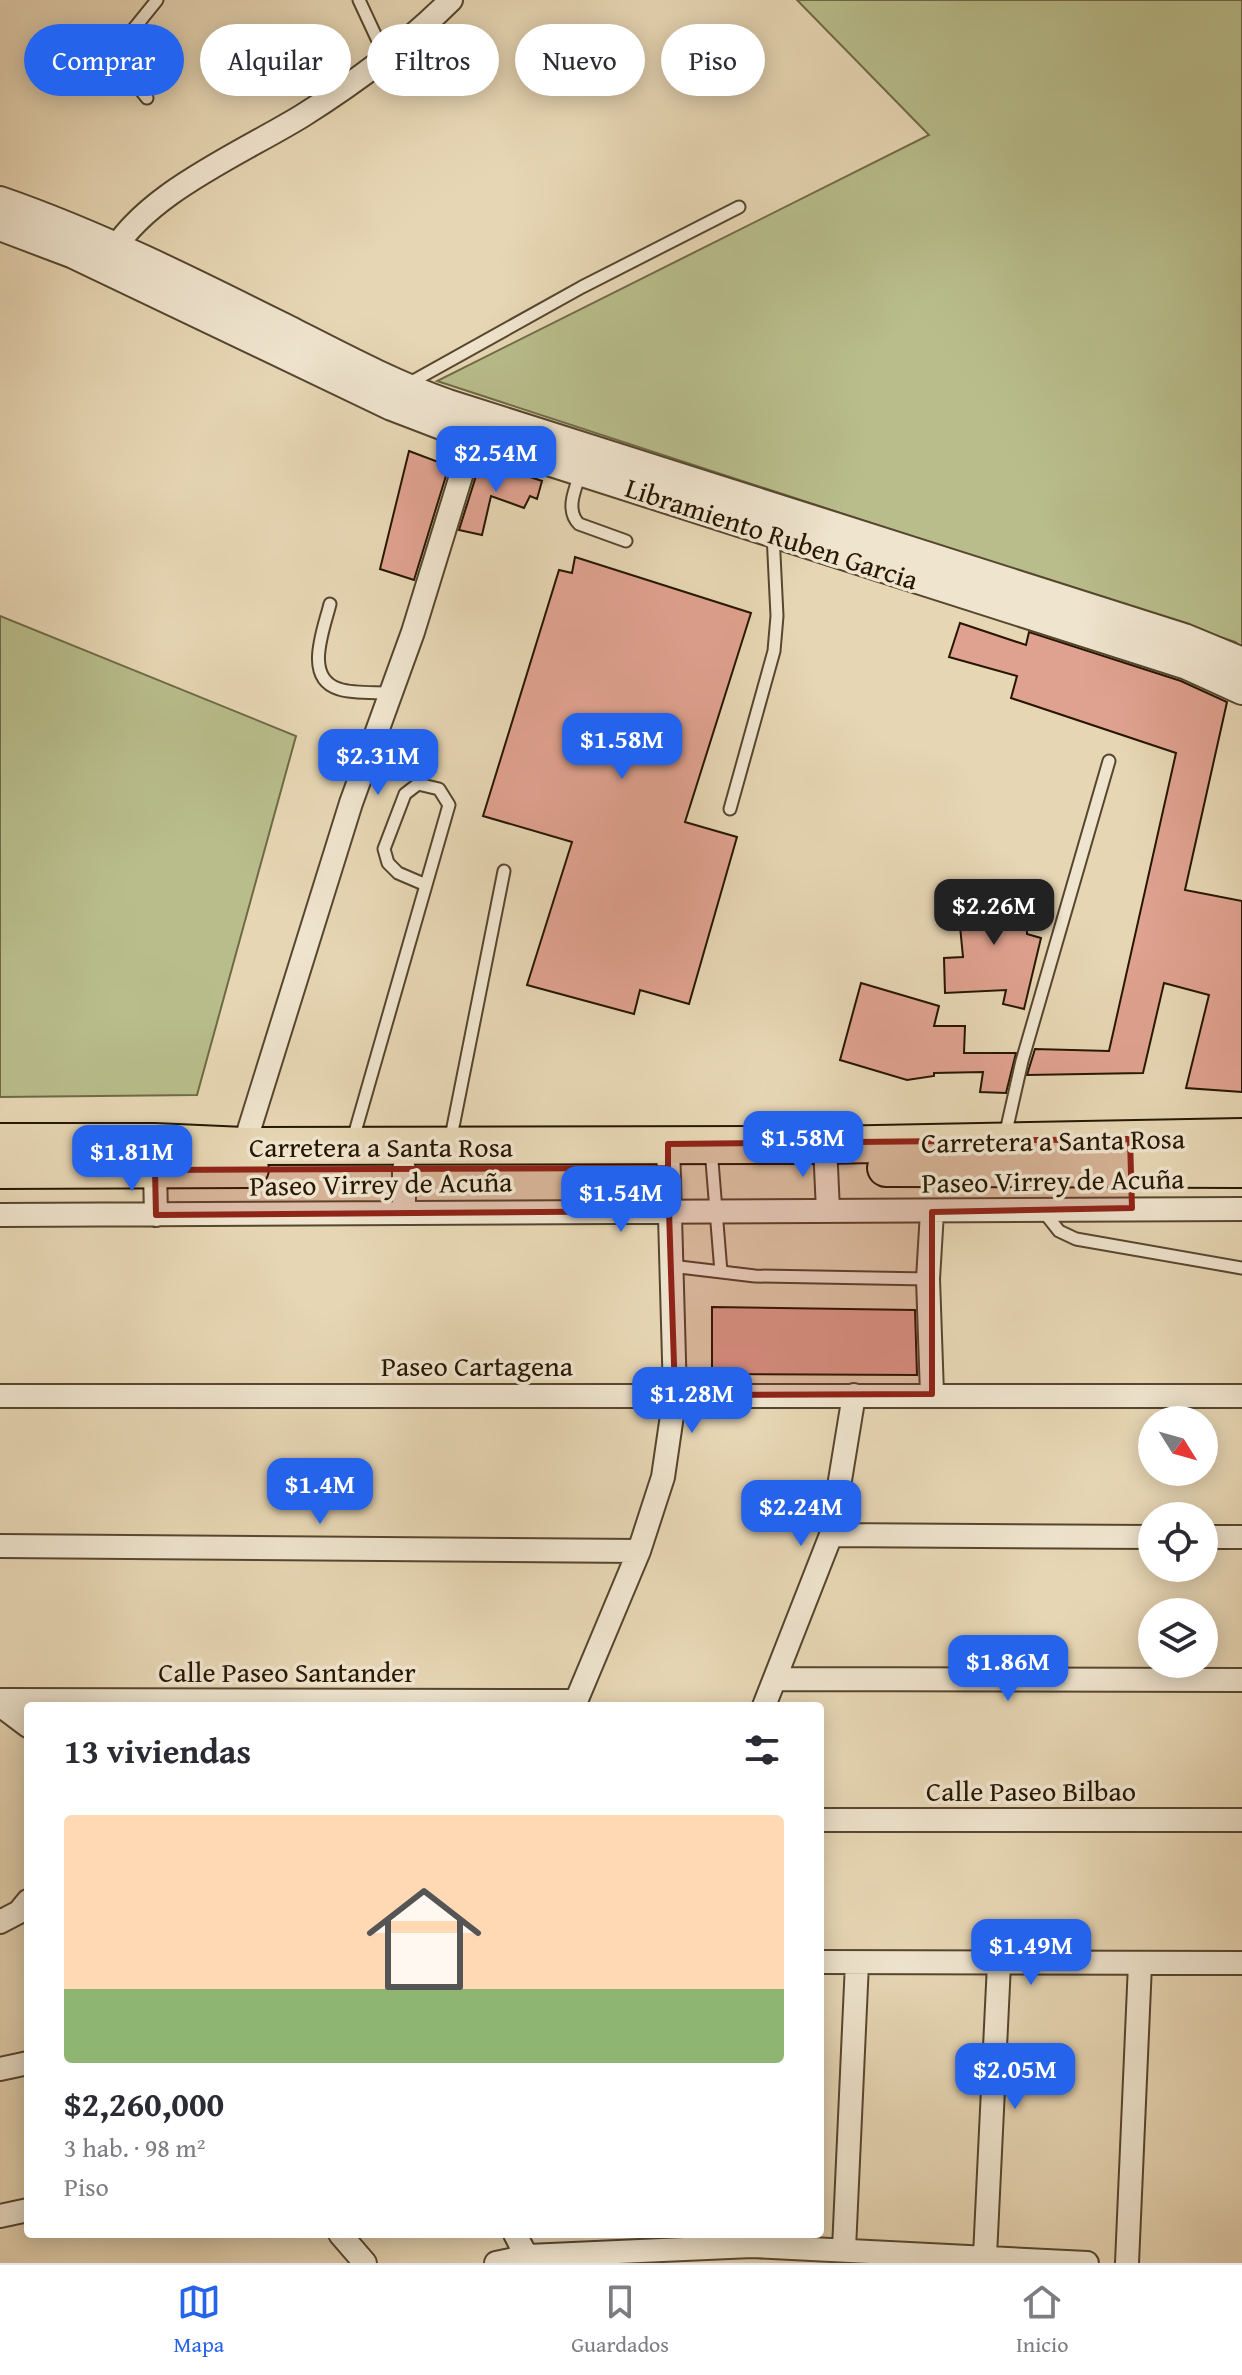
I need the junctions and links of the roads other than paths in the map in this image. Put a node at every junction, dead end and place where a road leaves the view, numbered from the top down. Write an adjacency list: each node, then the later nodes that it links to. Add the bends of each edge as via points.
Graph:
1 (157, 0): 7 (lane, via 118,54)
2 (359, 0): 4 (lane)
3 (451, 0): 5 (street)
4 (370, 24)
5 (425, 24)
6 (367, 72): 11 (street, via 167,196 126,231)
7 (147, 98)
8 (0, 201): 11 (street, Libramiento Ruben Garcia, via 62,224)
9 (739, 207): 12 (lane)
10 (0, 226): 11 (street, Libramiento Ruben Garcia)
11 (109, 258): 12 (street, Libramiento Ruben Garcia); 13 (street, Libramiento Ruben Garcia, via 378,399)
12 (402, 387): 18 (street, Libramiento Ruben Garcia, via 1184,638)
13 (473, 437): 14 (street, Libramiento Ruben Garcia); 20 (street)
14 (581, 472): 15 (street, Libramiento Ruben Garcia); 16 (lane, via 573,519)
15 (773, 533): 19 (street, Libramiento Ruben Garcia, via 1187,665); 22 (lane, via 774,651)
16 (626, 541)
17 (330, 604): 20 (lane, via 316,661 324,680 339,689)
18 (1242, 662)
19 (1242, 690)
20 (391, 693): 27 (street, via 341,833)
21 (1109, 761): 31 (lane, via 1022,1061)
22 (730, 809)
23 (504, 871): 29 (lane)
24 (426, 885): 24 (lane, via 398,873 384,849 405,794 418,784 439,789 449,805); 28 (lane)
25 (1242, 1137): 30 (main road, Carretera a Santa Rosa)
26 (0, 1142): 27 (main road, Carretera a Santa Rosa)
27 (244, 1146): 28 (main road, Carretera a Santa Rosa)
28 (351, 1146): 29 (main road, Carretera a Santa Rosa)
29 (449, 1146): 32 (main road, Carretera a Santa Rosa)
30 (1131, 1154): 31 (main road, Carretera a Santa Rosa); 36 (main road, Carretera a Santa Rosa); 39 (street)
31 (1001, 1155): 34 (main road, Carretera a Santa Rosa)
32 (668, 1156): 33 (main road, Carretera a Santa Rosa); 35 (main road, Carretera a Santa Rosa); 43 (street)
33 (712, 1156): 34 (main road, Carretera a Santa Rosa); 41 (lane)
34 (825, 1156): 44 (street)
35 (404, 1169): 38 (main road, Carretera a Santa Rosa); 45 (street)
36 (1242, 1169)
37 (0, 1170): 38 (main road, Carretera a Santa Rosa)
38 (155, 1170): 48 (street)
39 (1132, 1208): 40 (street, Paseo Virrey de Acuña); 42 (street, Paseo Virrey de Acuña)
40 (1242, 1209)
41 (716, 1210): 43 (street, Paseo Virrey de Acuña); 44 (street, Paseo Virrey de Acuña); 51 (lane)
42 (1042, 1210): 46 (street, Paseo Virrey de Acuña); 50 (lane, via 1059,1231 1076,1239)
43 (669, 1211): 45 (street, Paseo Virrey de Acuña); 49 (street)
44 (828, 1211): 46 (street, Paseo Virrey de Acuña)
45 (404, 1212): 48 (street, Paseo Virrey de Acuña)
46 (932, 1212): 52 (street)
47 (0, 1215): 48 (street, Paseo Virrey de Acuña)
48 (156, 1215)
49 (671, 1266): 51 (lane); 54 (street)
50 (1242, 1268)
51 (721, 1272): 52 (lane)
52 (928, 1279): 53 (street)
53 (932, 1394): 55 (street, Paseo Cartagena); 57 (street, Paseo Cartagena)
54 (675, 1395): 55 (street, Paseo Cartagena); 56 (street, Paseo Cartagena); 63 (street, via 663,1477)
55 (854, 1395): 58 (street)
56 (0, 1396)
57 (1242, 1396)
58 (831, 1535): 59 (street); 64 (street)
59 (1138, 1537)
60 (1218, 1537): 61 (street)
61 (1242, 1537)
62 (0, 1546): 63 (street)
63 (639, 1551): 68 (street)
64 (775, 1679): 65 (street); 69 (street)
65 (1242, 1680)
66 (0, 1702): 67 (street, Calle Paseo Santander); 70 (street)
67 (24, 1702)
68 (575, 1702)
69 (766, 1702)
70 (24, 1723)
71 (824, 1820): 72 (street, Calle Paseo Bilbao)
72 (1242, 1820)
73 (0, 1898): 74 (street)
74 (19, 1913)
75 (824, 1962): 76 (street)
76 (857, 1963): 78 (street); 87 (street)
77 (1242, 1963): 79 (street)
78 (999, 1964): 79 (street); 88 (street)
79 (1140, 1964): 93 (street)
80 (24, 2064): 81 (street)
81 (0, 2069)
82 (24, 2211): 83 (street)
83 (0, 2216)
84 (343, 2238): 90 (street)
85 (517, 2238): 89 (street)
86 (750, 2248): 87 (street); 89 (street)
87 (844, 2249): 88 (street)
88 (985, 2256): 92 (street)
89 (529, 2259): 91 (street)
90 (365, 2263)
91 (496, 2263)
92 (1087, 2263)
93 (1127, 2263)

